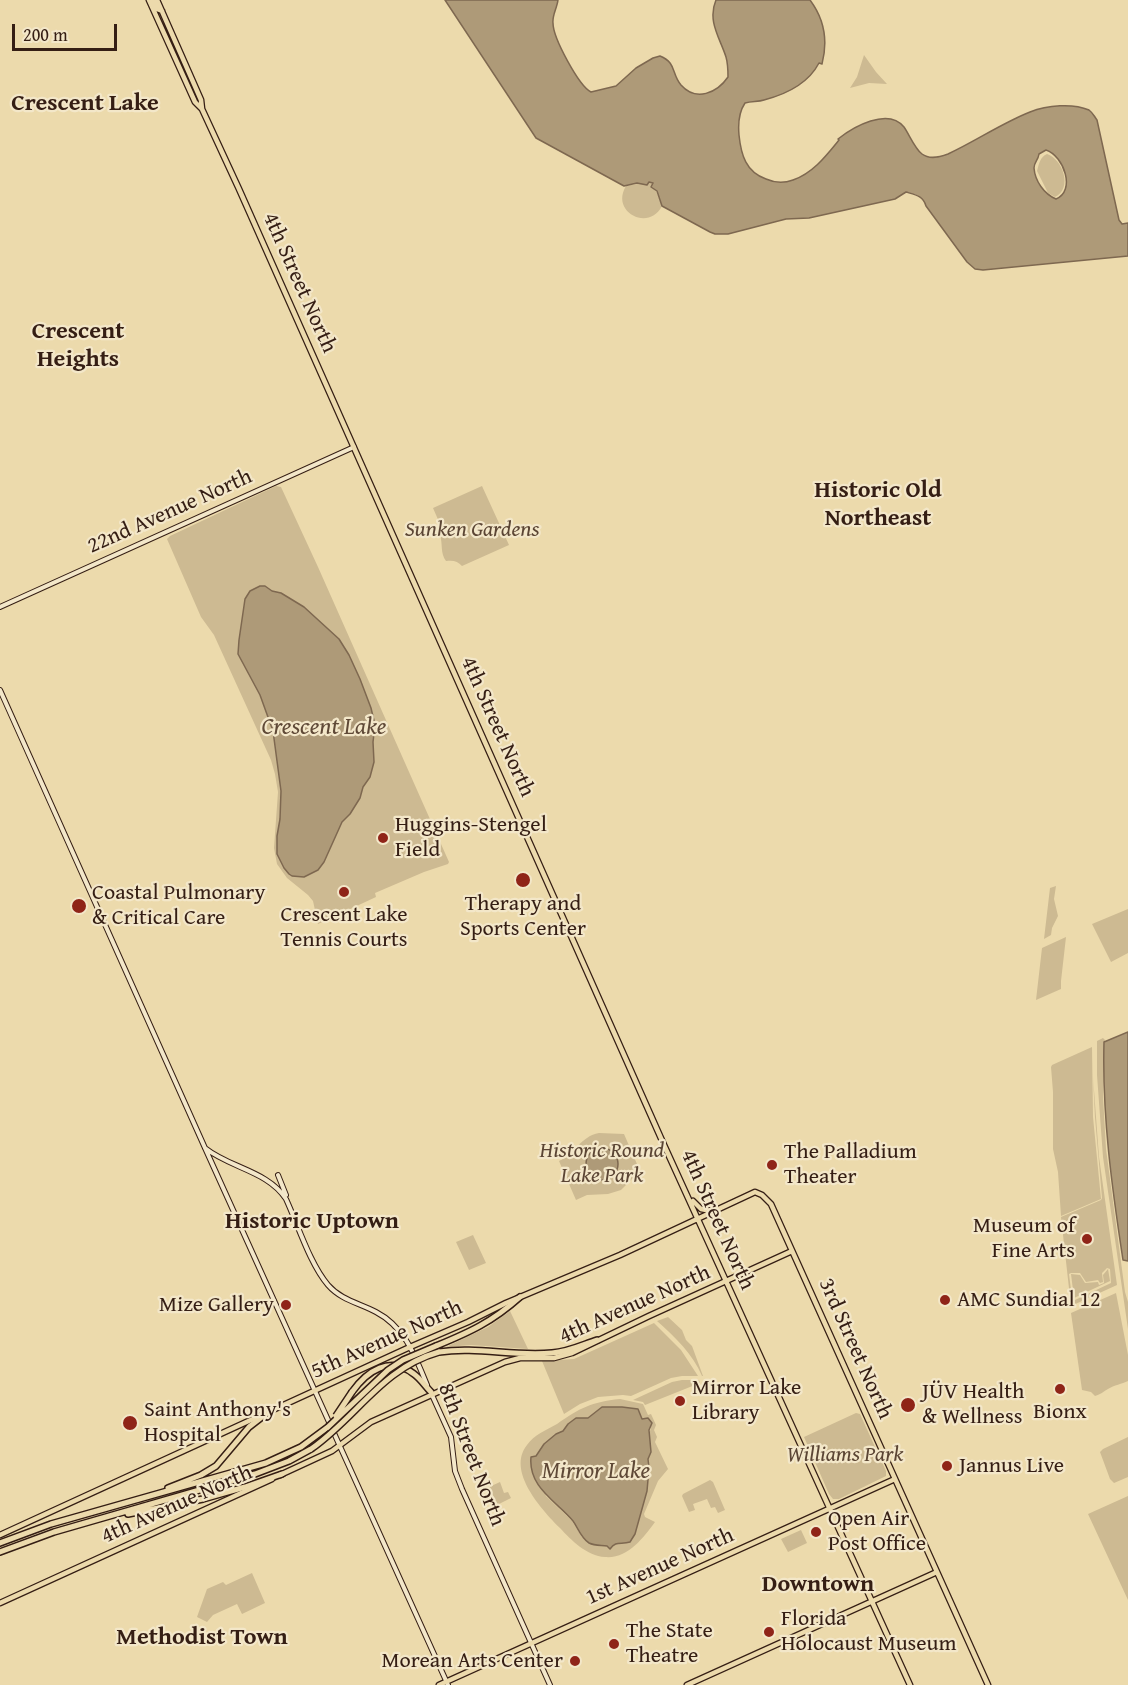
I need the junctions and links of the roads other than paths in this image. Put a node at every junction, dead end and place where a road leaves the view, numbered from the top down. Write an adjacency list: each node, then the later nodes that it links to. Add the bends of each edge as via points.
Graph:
1 (153, 0): 2 (main road, 4th Street North, via 195,102); 2 (main road, 4th Street North, via 162,12)
2 (202, 109): 3 (main road, 4th Street North)
3 (354, 447): 4 (main road, 22nd Avenue North); 9 (main road, 4th Street North)
4 (0, 607)
5 (0, 690): 6 (main road)
6 (205, 1148): 10 (main road, via 268,1180); 18 (main road)
7 (278, 1175): 10 (main road, 8th Street North)
8 (755, 1192): 11 (main road, 5th Avenue North); 13 (main road, 3rd Street North, via 771,1204)
9 (688, 1196): 11 (main road, via 701,1209); 12 (main road, 4th Street North)
10 (286, 1199): 17 (main road, 8th Street North, via 318,1272 329,1286 338,1295 392,1323)
11 (719, 1209): 12 (main road, 5th Avenue North)
12 (698, 1219): 14 (main road, 4th Street North); 15 (main road, 5th Avenue North)
13 (792, 1251): 14 (main road, 4th Avenue North); 24 (main road, 3rd Street North)
14 (726, 1281): 16 (main road, 4th Avenue North); 26 (main road, 4th Street North)
15 (520, 1298): 17 (main road, 5th Avenue North); 21 (highway, bridge, via 485,1324 388,1370)
16 (597, 1340): 19 (main road, 4th Avenue North, via 558,1358 505,1362); 27 (highway, bridge, via 551,1354 439,1352 390,1377 311,1449 268,1470)
17 (410, 1347): 18 (main road, 5th Avenue North); 19 (main road, 8th Street North)
18 (314, 1391): 20 (main road, 5th Avenue North); 22 (main road)
19 (431, 1394): 21 (highway, bridge, via 406,1369 380,1368 360,1382); 22 (main road, 4th Avenue North, via 372,1422); 34 (main road, 8th Street North, via 450,1437 459,1482)
20 (267, 1413): 25 (highway, via 249,1426 210,1470); 28 (main road, 5th Avenue North)
21 (328, 1427): 25 (highway, via 285,1455 256,1466)
22 (339, 1445): 23 (main road, 4th Avenue North); 35 (main road)
23 (282, 1474): 27 (highway, via 203,1499); 33 (main road, 4th Avenue North)
24 (895, 1479): 26 (main road, 1st Avenue North); 31 (main road, 3rd Street North)
25 (140, 1498): 29 (highway)
26 (830, 1508): 32 (main road, 4th Street North); 34 (main road, 1st Avenue North)
27 (100, 1520): 30 (highway)
28 (0, 1535)
29 (0, 1543)
30 (0, 1552)
31 (937, 1572): 32 (main road); 40 (main road, 3rd Street North)
32 (872, 1601): 38 (main road); 39 (main road, 4th Street North)
33 (0, 1603)
34 (531, 1643): 35 (main road, 1st Avenue North); 37 (main road, 8th Street North)
35 (447, 1683): 36 (main road, 1st Avenue North)
36 (439, 1685)
37 (550, 1685)
38 (687, 1685)
39 (910, 1685)
40 (988, 1685)

